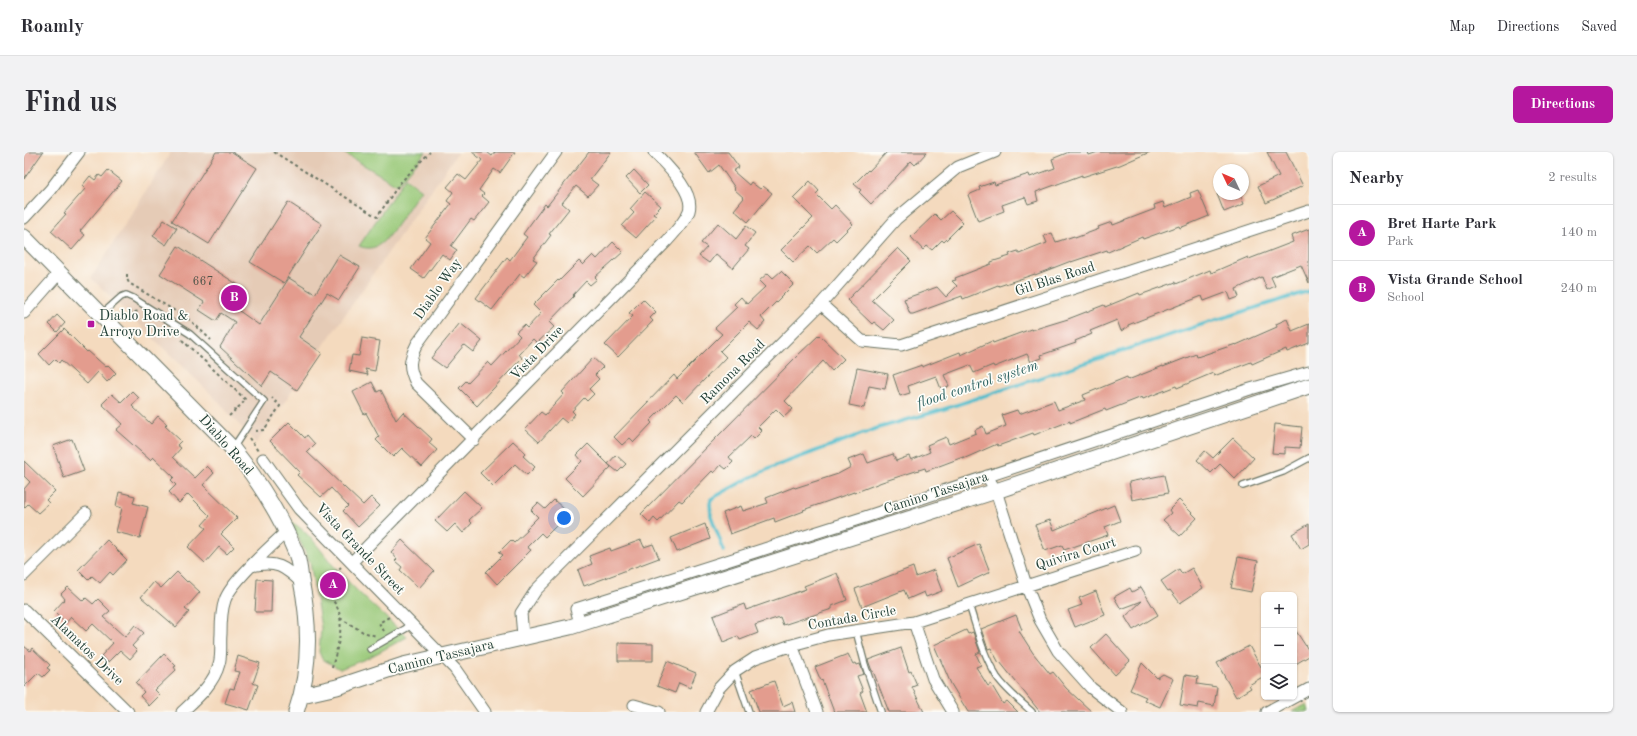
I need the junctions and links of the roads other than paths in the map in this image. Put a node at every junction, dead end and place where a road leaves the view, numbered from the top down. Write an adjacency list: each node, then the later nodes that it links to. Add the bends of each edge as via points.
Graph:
1 (79, 152): 6 (street, via 50,190)
2 (556, 152): 14 (street, Diablo Way, via 417,344 410,362 416,383)
3 (654, 152): 14 (street, Vista Drive, via 688,195 689,211 680,226)
4 (995, 152): 9 (street, Ramona Road, via 958,167 896,219)
5 (1309, 211): 9 (street, Gil Blas Road, via 901,345 862,341)
6 (24, 218)
7 (24, 237): 8 (street, Diablo Road)
8 (60, 272): 10 (street); 11 (street, Diablo Road)
9 (821, 304): 35 (street, Ramona Road, via 536,590 521,613)
10 (24, 313)
11 (101, 314): 15 (street, Diablo Road); 15 (lane, via 126,295 190,334 264,401)
12 (1309, 372): 18 (street, Camino Tassajara)
13 (1309, 386): 20 (street, Camino Tassajara)
14 (474, 440): 24 (street, Vista Drive)
15 (233, 449): 22 (street, Diablo Road, via 261,488)
16 (1309, 458): 19 (lane, via 1283,472)
17 (263, 459): 24 (street, Vista Grande Street, via 300,509)
18 (987, 476): 20 (street); 32 (street, Camino Tassajara, via 576,609)
19 (1242, 486)
20 (996, 491): 28 (street); 32 (street, Camino Tassajara)
21 (86, 513): 26 (street)
22 (286, 532): 25 (street); 27 (street, Diablo Road, via 296,554)
23 (1135, 551): 28 (street, Quivira Court)
24 (351, 560): 33 (street, Vista Grande Street)
25 (252, 566): 27 (street, via 274,563); 44 (street, via 232,587 225,600 219,664 210,682)
26 (24, 576)
27 (302, 583): 41 (street, Diablo Road, via 307,609 308,650)
28 (1026, 585): 29 (street, Contada Circle); 54 (street, via 1040,620 1058,651 1091,688)
29 (969, 605): 31 (street, Contada Circle); 53 (lane, via 985,653 998,678)
30 (26, 615): 43 (street, Alamatos Drive)
31 (914, 622): 34 (street, Contada Circle); 52 (street, via 933,679)
32 (580, 623): 35 (street, Camino Tassajara)
33 (412, 625): 37 (lane); 38 (street, Vista Grande Street)
34 (856, 630): 36 (street, Contada Circle); 51 (lane)
35 (523, 636): 38 (street, Camino Tassajara)
36 (792, 645): 39 (street, Contada Circle, via 755,658); 50 (street)
37 (370, 649)
38 (441, 656): 41 (street, Camino Tassajara); 46 (street, Vista Grande Street, via 455,669)
39 (735, 671): 48 (street, Contada Circle, via 719,688); 49 (lane)
40 (1309, 689): 55 (street)
41 (302, 695): 45 (street, Diablo Road)
42 (634, 705): 47 (street)
43 (128, 712)
44 (182, 712)
45 (296, 712)
46 (485, 712)
47 (659, 712)
48 (706, 712)
49 (748, 712)
50 (817, 712)
51 (881, 712)
52 (953, 712)
53 (1032, 712)
54 (1122, 712)
55 (1266, 712)

